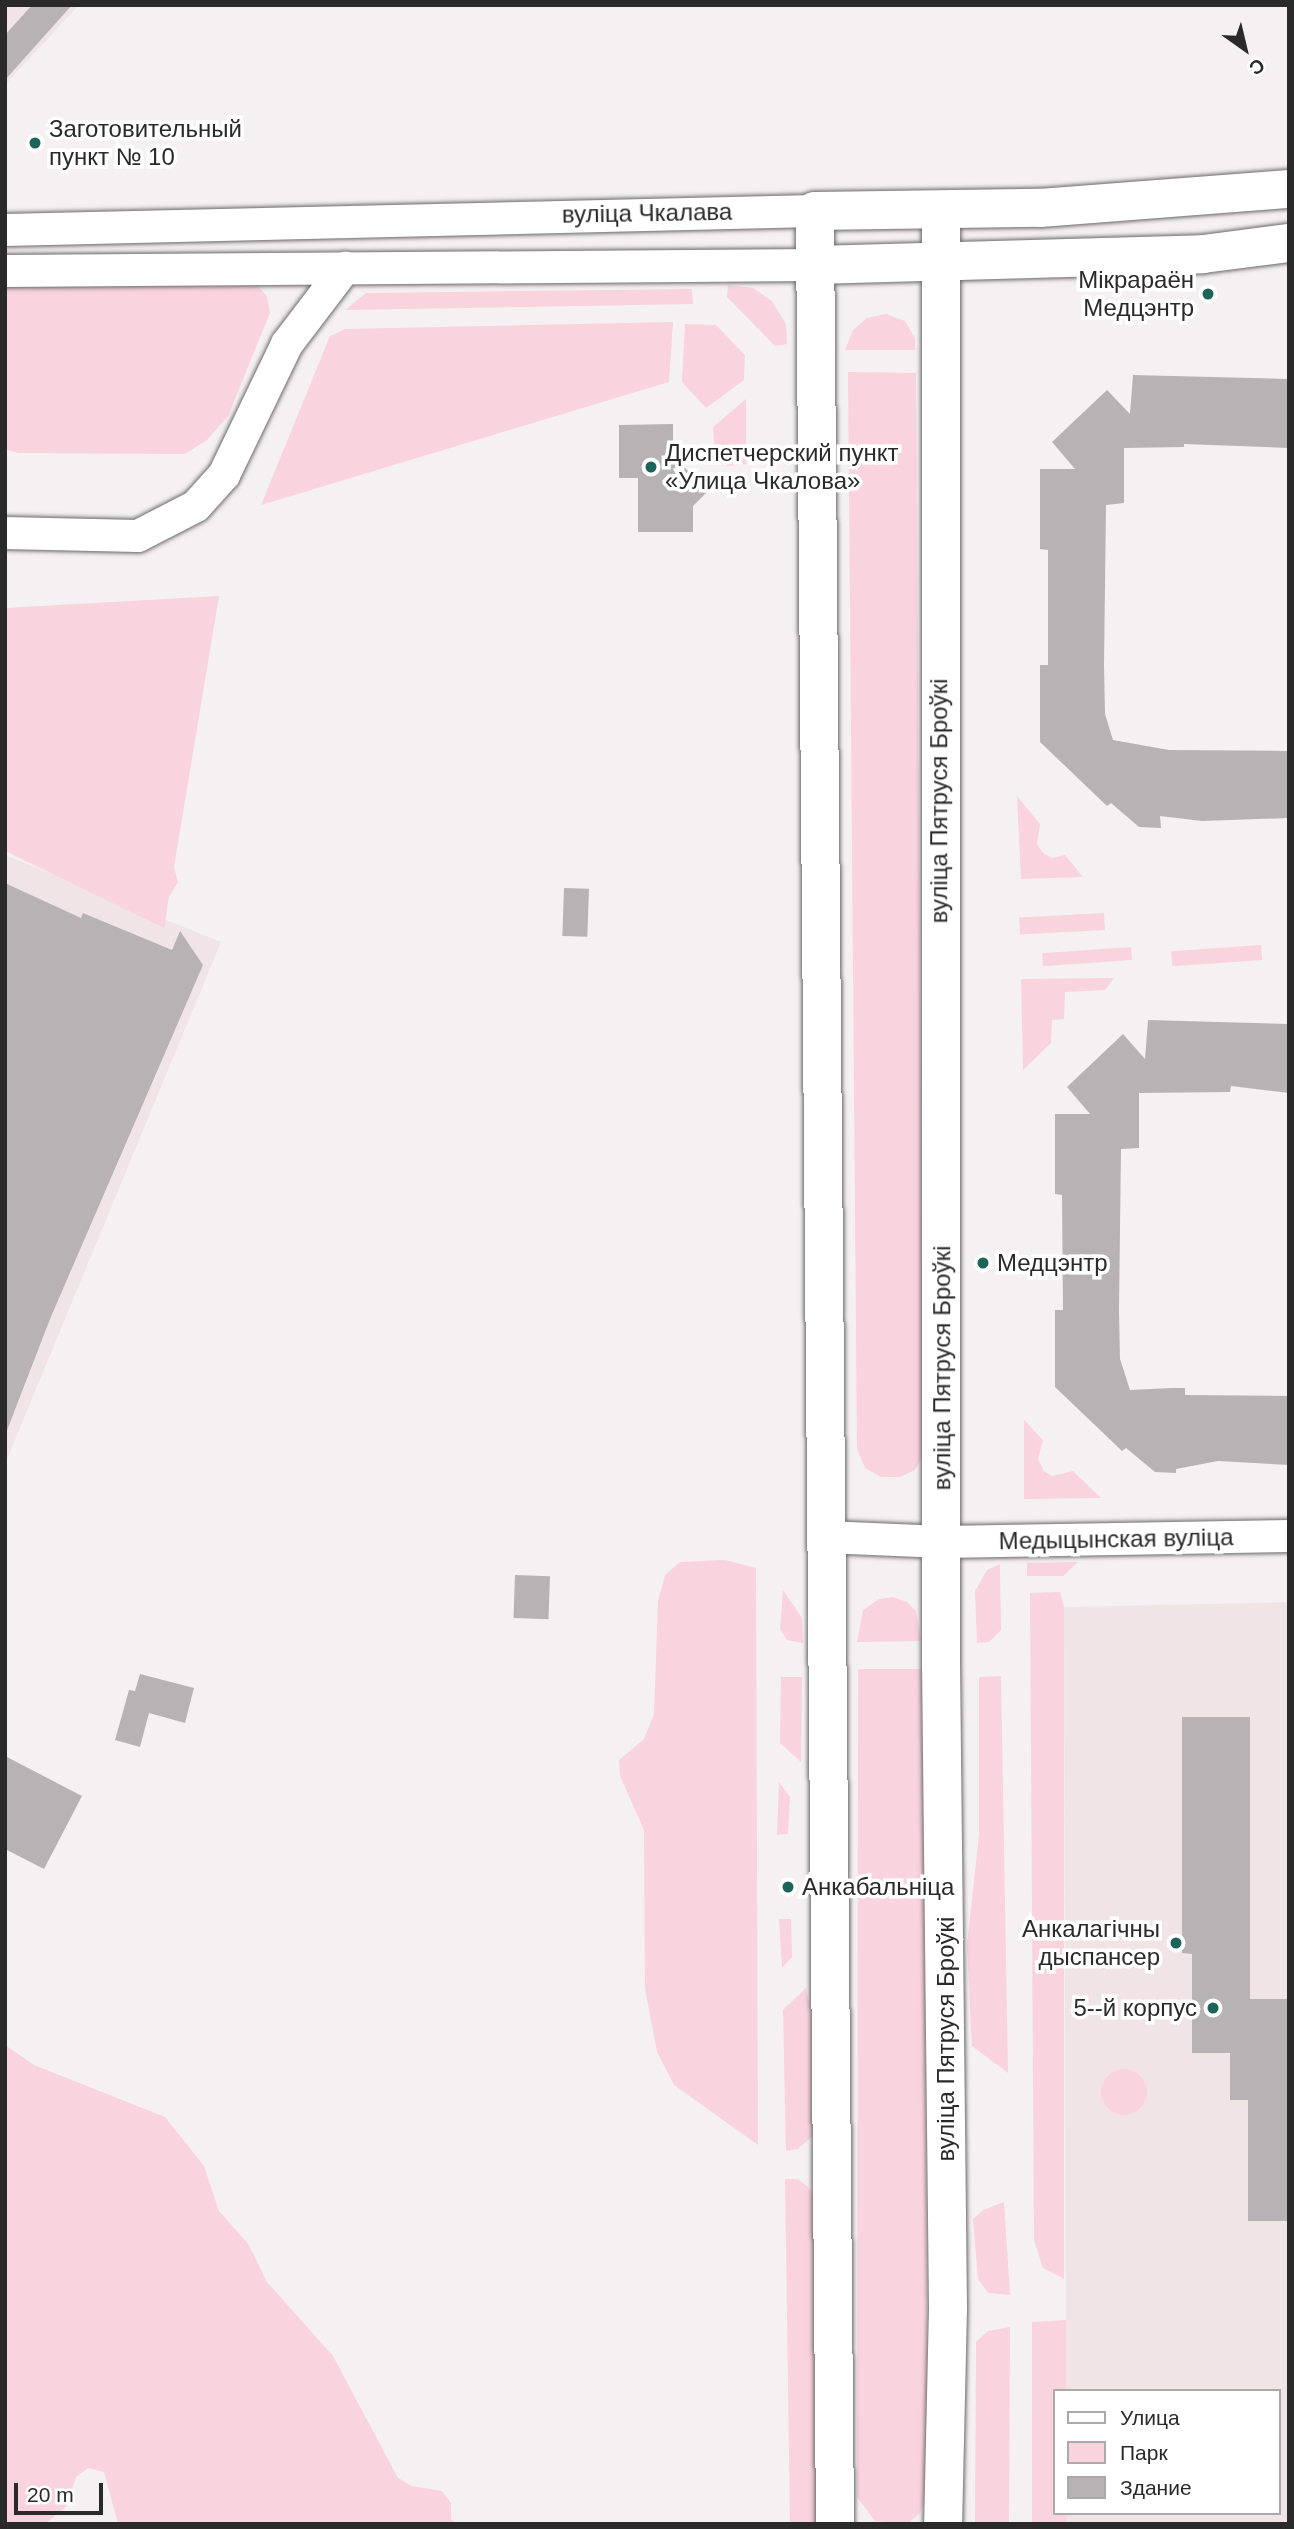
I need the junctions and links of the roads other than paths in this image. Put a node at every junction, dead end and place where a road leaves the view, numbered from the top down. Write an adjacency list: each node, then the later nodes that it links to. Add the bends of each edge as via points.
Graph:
1 (1289, 189): 3 (main road, вуліца Чкалава, via 1162,201)
2 (815, 211): 3 (main road, вуліца Чкалава); 4 (street, вуліца Чкалава); 6 (main road)
3 (941, 211): 7 (main road, вуліца Пятруся Броўкі)
4 (5, 230)
5 (1289, 243): 7 (main road, via 1203,254)
6 (815, 265): 7 (main road); 8 (street); 11 (main road)
7 (941, 265): 13 (main road, вуліца Пятруся Броўкі, via 938,894)
8 (345, 268): 9 (street); 10 (street, via 287,344 224,475 196,506 138,536)
9 (5, 271)
10 (5, 533)
11 (825, 1536): 13 (street, Медыцынская вуліца); 14 (main road)
12 (1289, 1536): 13 (street, Медыцынская вуліца)
13 (943, 1542): 15 (main road, вуліца Пятруся Броўкі, via 948,2308)
14 (841, 2514)
15 (937, 2515)

